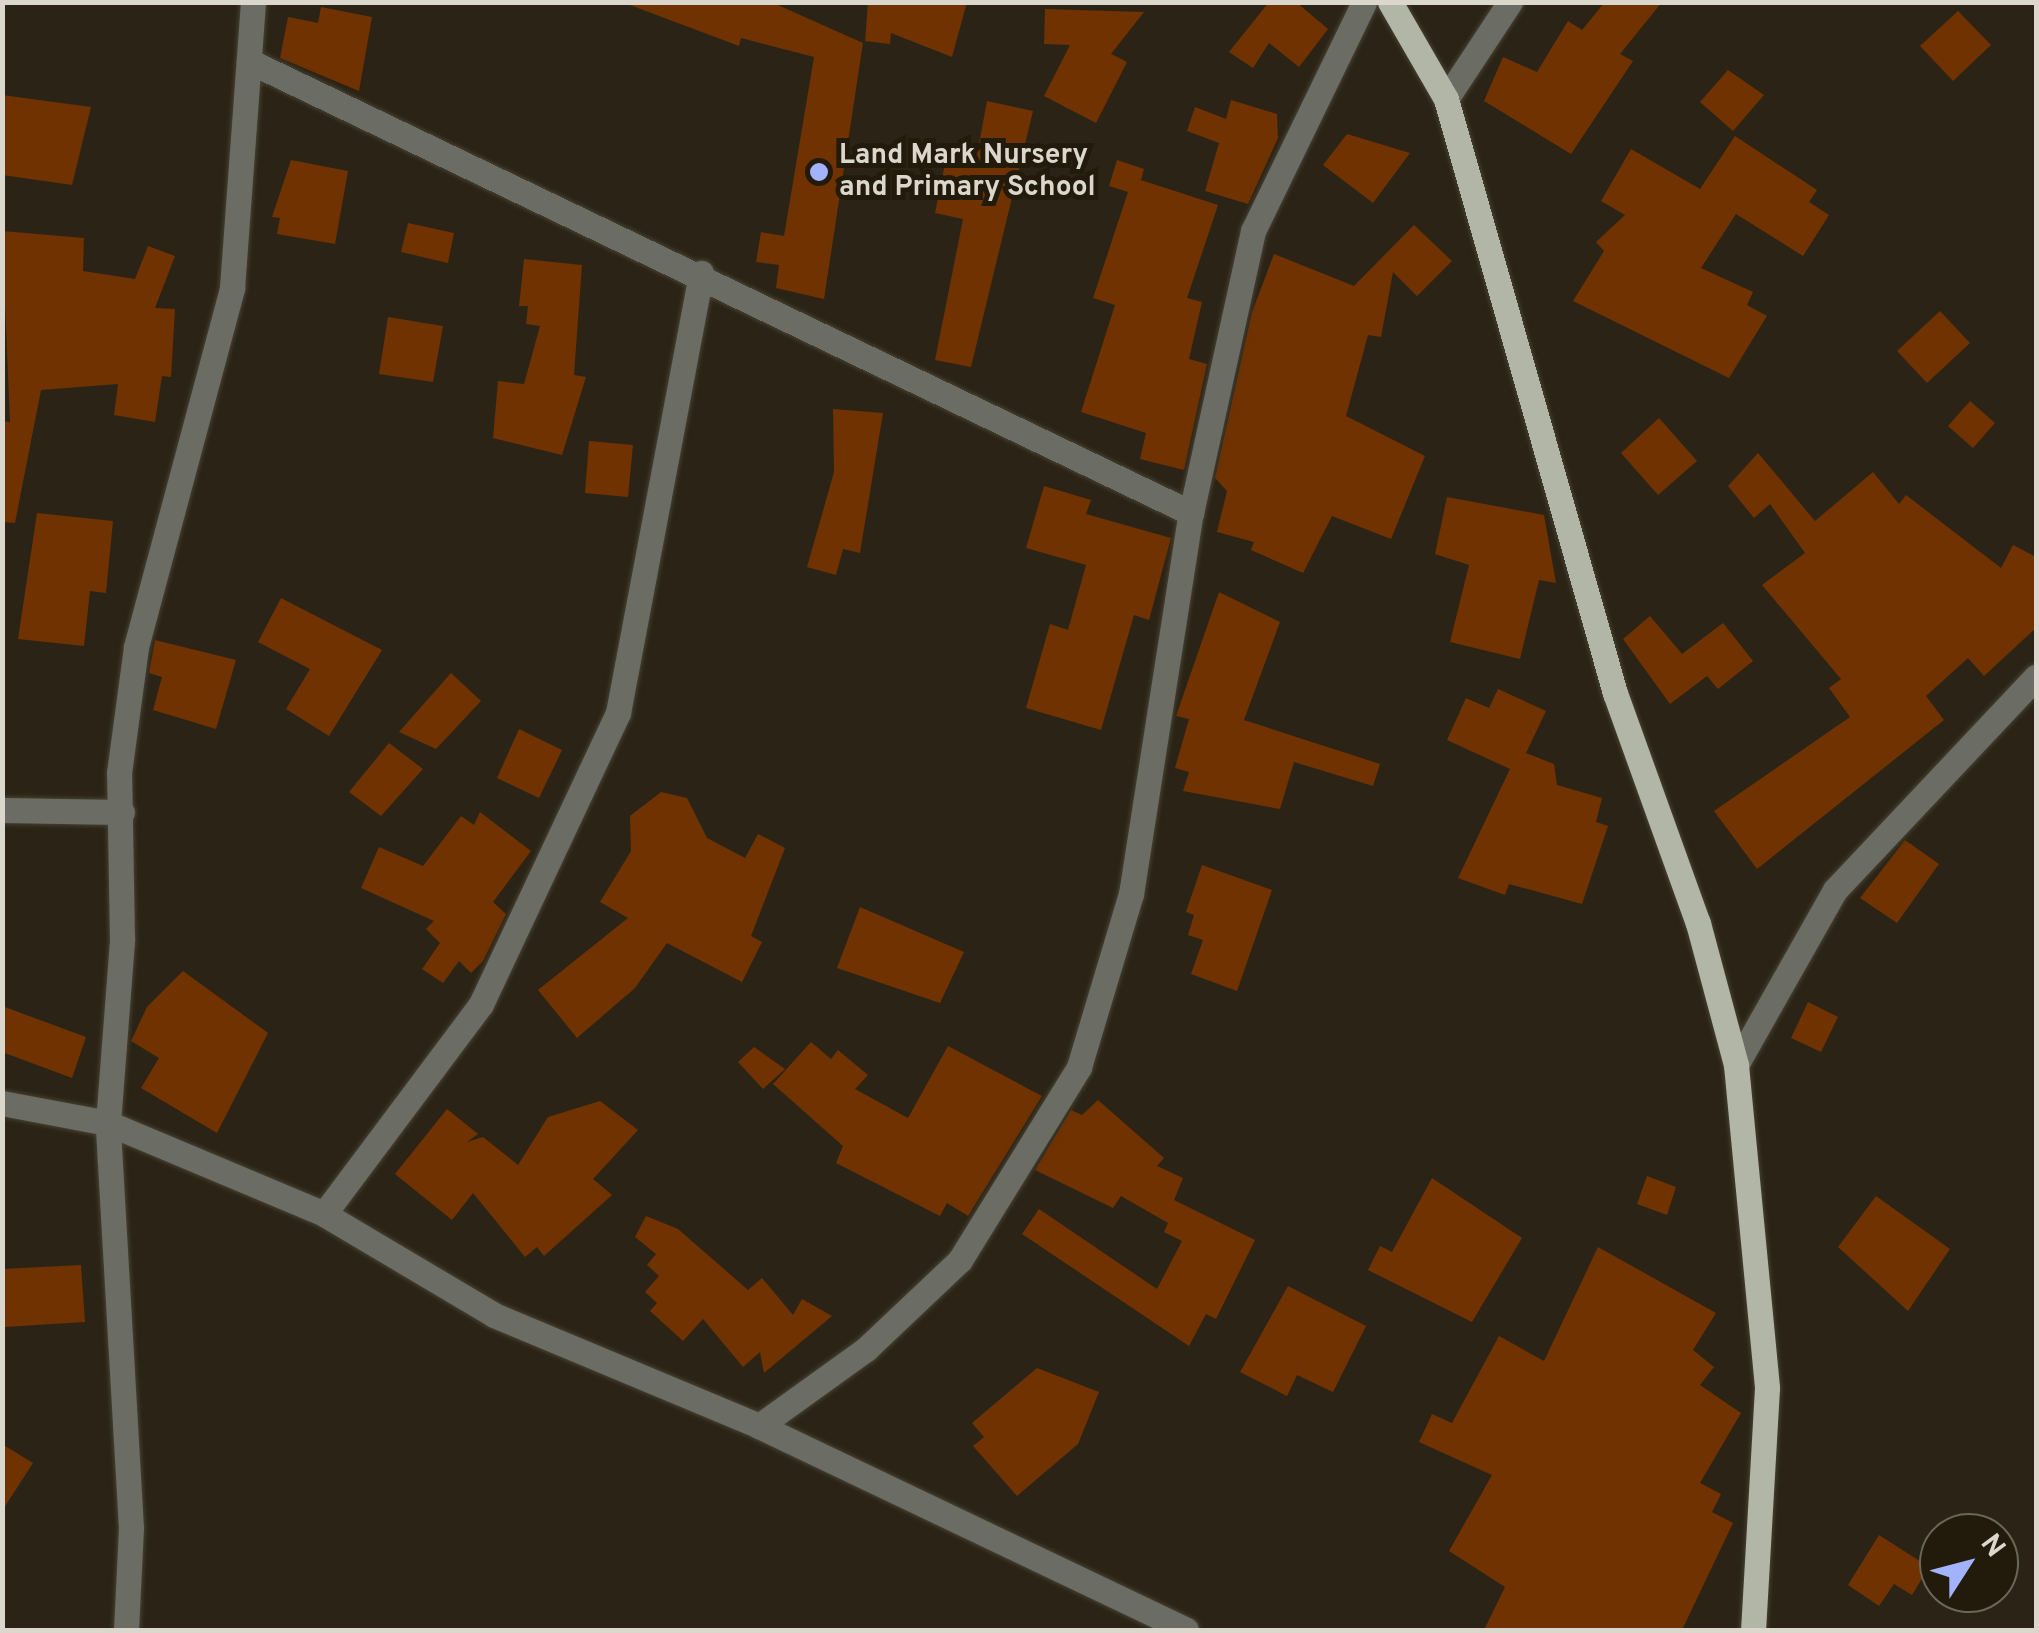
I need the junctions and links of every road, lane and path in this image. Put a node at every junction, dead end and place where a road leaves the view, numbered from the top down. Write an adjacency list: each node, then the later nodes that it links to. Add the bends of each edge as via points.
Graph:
1 (253, 2): 5 (street)
2 (1364, 2): 8 (street, via 1253,231)
3 (1390, 2): 6 (main road)
4 (1510, 2): 6 (street)
5 (249, 61): 7 (street); 11 (street, via 232,288 136,647)
6 (1446, 100): 12 (main road, via 1615,693 1698,923)
7 (701, 272): 8 (street); 15 (street, via 618,714 481,1004)
8 (1190, 513): 16 (street, via 1132,894 1079,1067 960,1260 866,1349)
9 (2036, 677): 12 (street, via 1835,890)
10 (2, 810): 11 (street)
11 (122, 812): 14 (street)
12 (1736, 1065): 19 (main road, via 1767,1388)
13 (2, 1104): 14 (street)
14 (108, 1123): 15 (street); 17 (street, via 131,1528)
15 (324, 1214): 16 (street, via 494,1315)
16 (759, 1426): 18 (street)
17 (126, 1630)
18 (1186, 1630)
19 (1753, 1630)

